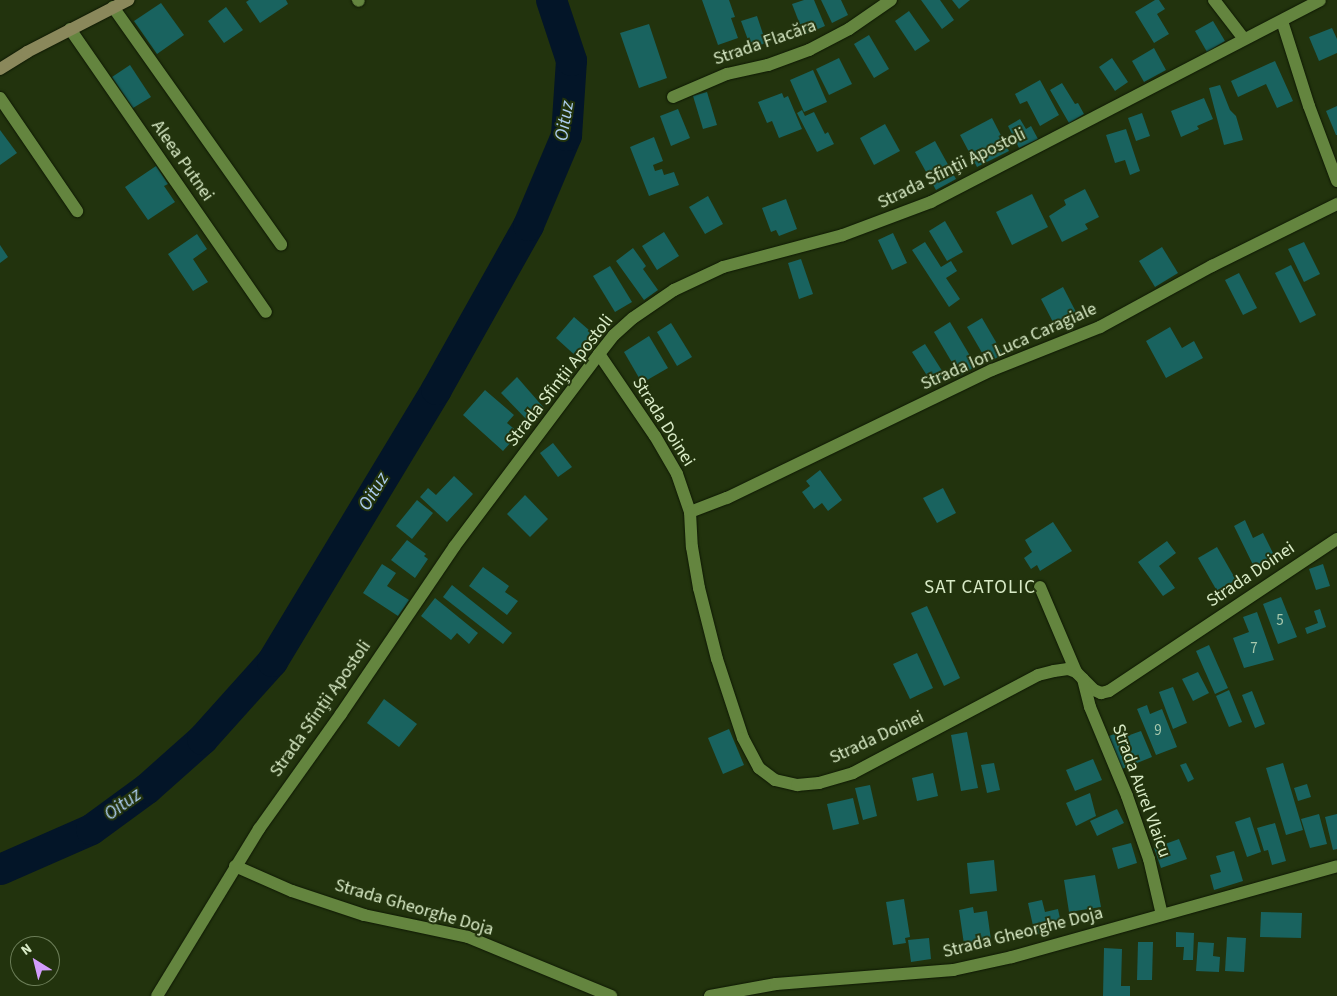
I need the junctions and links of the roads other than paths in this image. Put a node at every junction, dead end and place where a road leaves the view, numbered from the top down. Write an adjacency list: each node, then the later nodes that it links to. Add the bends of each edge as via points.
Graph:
1 (128, 0): 5 (street)
2 (891, 0): 10 (street, Strada Flacăra, via 849,29 809,50 726,74)
3 (1214, 0): 8 (street)
4 (1320, 0): 6 (street, Strada Sfinții Apostoli)
5 (113, 7): 7 (street); 15 (street)
6 (1282, 21): 8 (street, Strada Sfinții Apostoli); 12 (street)
7 (70, 30): 9 (street); 16 (street, Aleea Putnei)
8 (1244, 39): 17 (street, Strada Sfinții Apostoli, via 931,202 843,236 696,278 633,318)
9 (0, 69)
10 (673, 97)
11 (0, 98): 14 (street)
12 (1337, 181)
13 (1337, 204): 18 (street, Strada Ion Luca Caragiale, via 1212,266 1100,327 992,370 727,498)
14 (77, 211)
15 (281, 244)
16 (266, 312)
17 (599, 354): 18 (street, Strada Doinei, via 665,453 677,474); 22 (street, Strada Sfinții Apostoli, via 454,547)
18 (690, 512): 21 (street, Strada Doinei, via 699,588 717,659 750,754 759,768 775,780 797,785 819,783 852,773 1038,675 1068,669)
19 (1337, 539): 21 (street, Strada Doinei, via 1114,688 1101,693)
20 (1040, 587): 21 (street, Strada Aurel Vlaicu)
21 (1079, 676): 24 (street, Strada Aurel Vlaicu, via 1149,859)
22 (235, 866): 25 (street, Strada Sfinții Apostoli); 26 (street, Strada Gheorghe Doja, via 364,915 468,937)
23 (1337, 866): 24 (street, Strada Gheorghe Doja)
24 (1162, 915): 27 (street, Strada Gheorghe Doja, via 953,970 776,984)
25 (157, 996)
26 (611, 996)
27 (710, 996)

